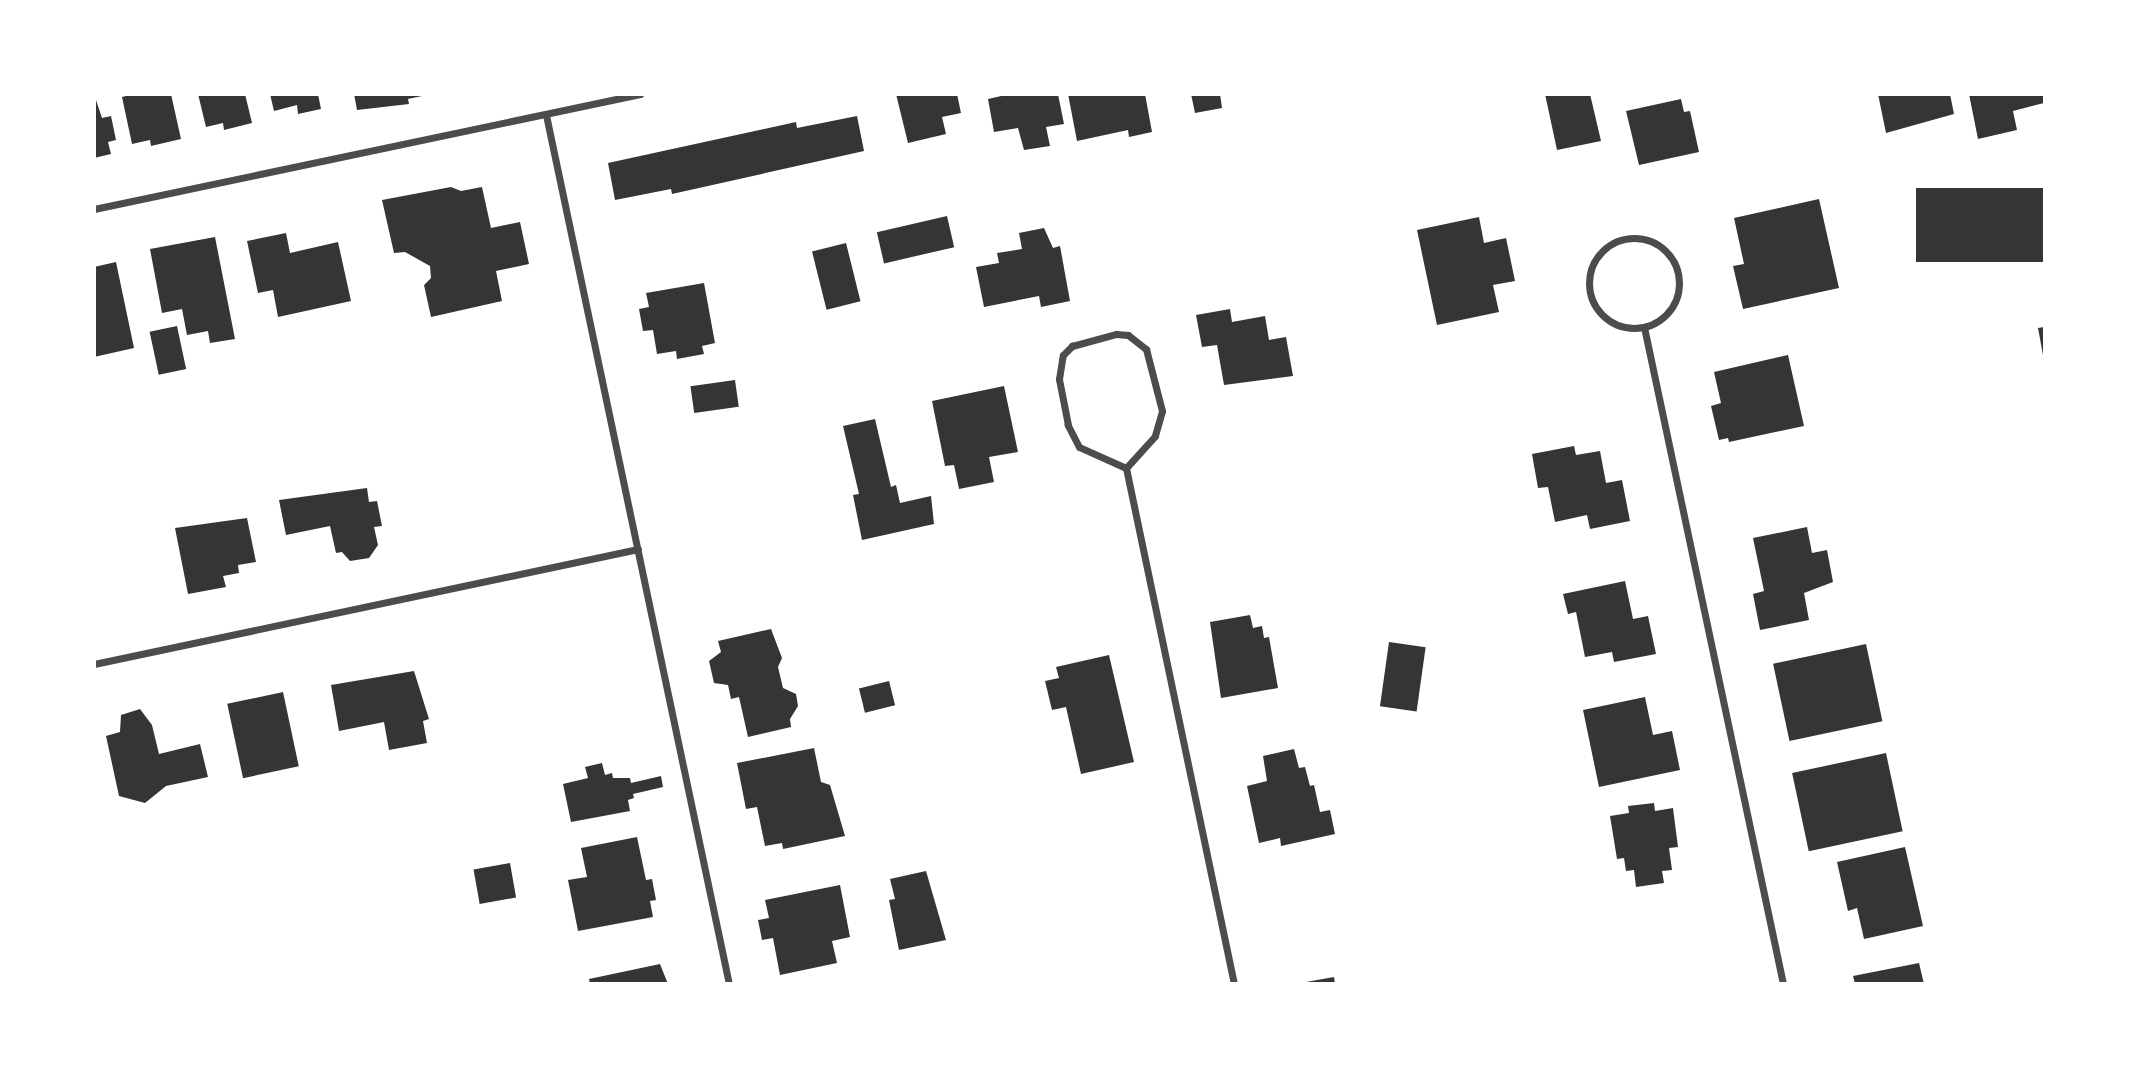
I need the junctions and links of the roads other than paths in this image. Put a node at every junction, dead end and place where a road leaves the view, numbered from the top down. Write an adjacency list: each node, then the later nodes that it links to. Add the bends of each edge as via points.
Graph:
1 (640, 94): 2 (street)
2 (547, 115): 3 (street); 6 (street)
3 (94, 209)
4 (1644, 327): 4 (street, via 1663,318 1676,302 1680,282 1675,262 1653,242 1623,239 1605,248 1593,264 1589,284 1593,303 1606,319 1625,328); 10 (street)
5 (1126, 468): 5 (street, via 1161,424 1152,360 1139,341 1128,335 1085,340 1063,355 1059,368 1068,425 1079,447); 9 (street)
6 (638, 549): 7 (street); 8 (street)
7 (94, 664)
8 (729, 984)
9 (1234, 984)
10 (1783, 984)

